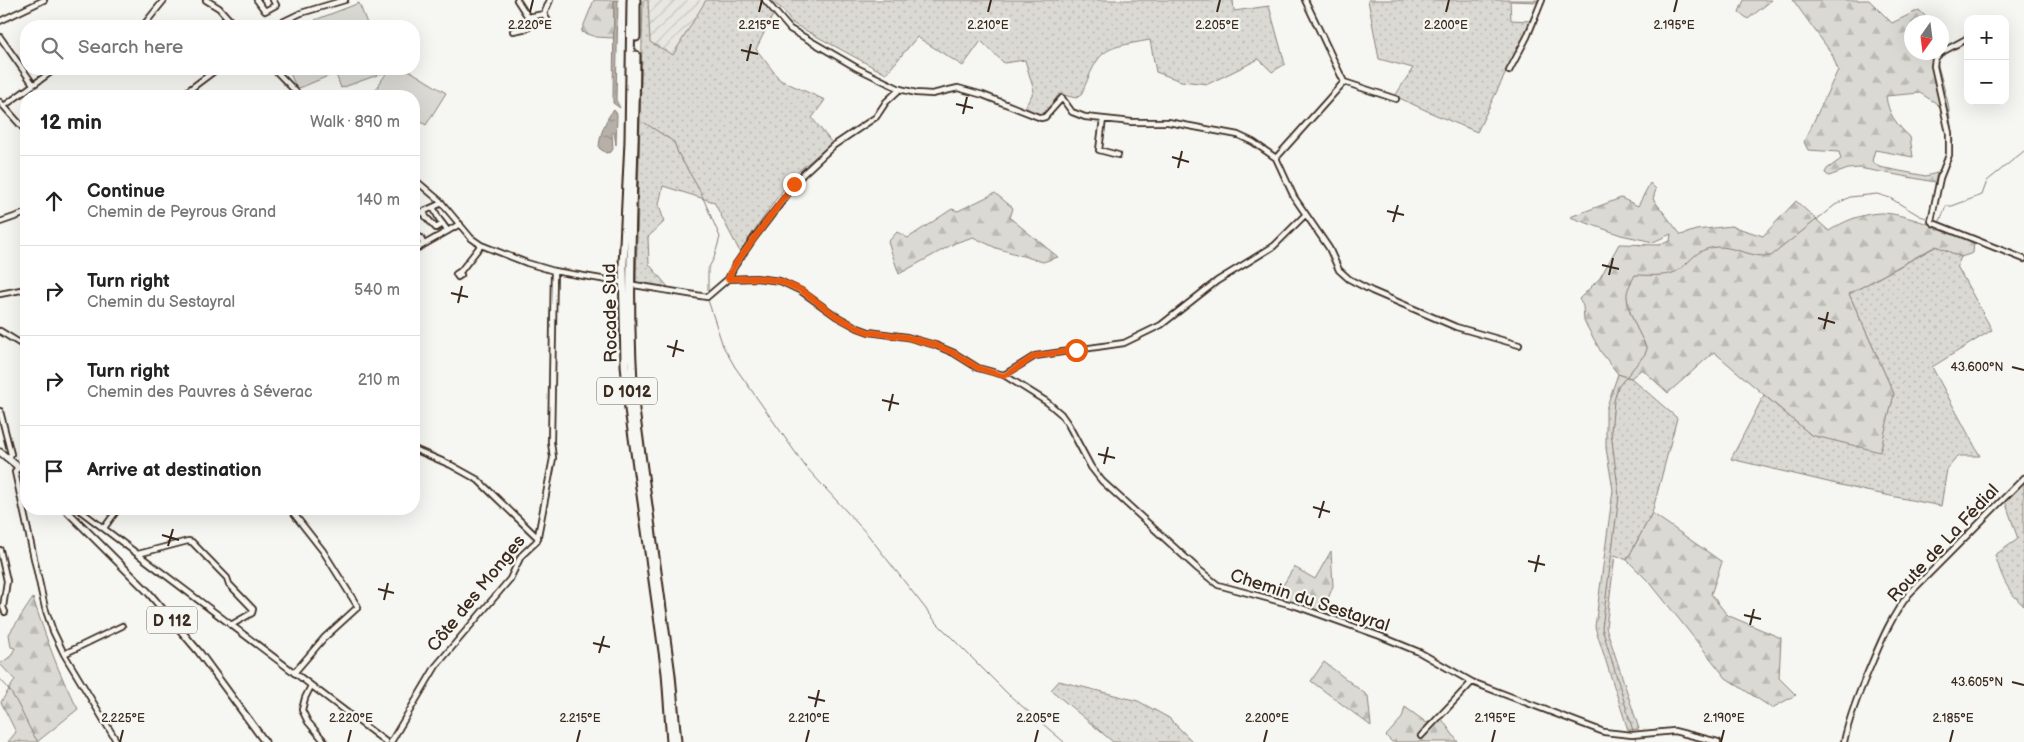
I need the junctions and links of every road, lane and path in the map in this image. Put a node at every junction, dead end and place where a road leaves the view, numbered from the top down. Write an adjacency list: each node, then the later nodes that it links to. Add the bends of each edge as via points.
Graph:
1 (44, 0): 20 (street)
2 (164, 0): 17 (street)
3 (208, 0): 16 (street)
4 (273, 0): 13 (street, via 276,5 265,11)
5 (346, 0): 19 (street)
6 (517, 0): 15 (street)
7 (550, 0): 14 (street)
8 (631, 0): 105 (highway, Rocade Sud / D 1012, via 624,264 625,365 666,673)
9 (636, 0): 106 (highway, Rocade Sud / D 1012, via 631,366)
10 (765, 0): 37 (street, via 790,29)
11 (1305, 0): 35 (street)
12 (1542, 0): 30 (street)
13 (259, 1)
14 (544, 14): 15 (street); 21 (street)
15 (528, 17): 22 (street)
16 (228, 18): 18 (street)
17 (148, 20)
18 (225, 20)
19 (286, 20)
20 (0, 21)
21 (549, 23)
22 (528, 28): 23 (street); 24 (street)
23 (513, 31)
24 (529, 35)
25 (0, 37): 29 (street)
26 (1964, 40): 27 (street)
27 (1949, 48)
28 (1935, 60): 63 (street, via 1950,155 1940,178 1931,219 1933,223)
29 (20, 65)
30 (1509, 72)
31 (27, 75): 36 (street)
32 (46, 75): 36 (street)
33 (206, 75): 39 (street)
34 (280, 75): 40 (street)
35 (1344, 82): 42 (street); 47 (street)
36 (33, 84): 38 (street)
37 (900, 89): 44 (street, via 932,94 958,88 1041,118 1062,98 1072,112); 66 (street, via 876,117 833,146 803,174 754,238)
38 (24, 90)
39 (188, 90)
40 (294, 90)
41 (20, 92): 43 (street)
42 (1396, 99)
43 (2, 104): 45 (street)
44 (1103, 119): 46 (street, via 1099,150); 47 (street, via 1168,122 1238,135)
45 (20, 124)
46 (1118, 155)
47 (1276, 158): 54 (street)
48 (420, 184): 49 (street)
49 (442, 203): 50 (street); 57 (street)
50 (433, 207): 51 (street); 56 (street)
51 (424, 211): 52 (street); 56 (street, via 436,228)
52 (420, 213)
53 (20, 215): 55 (street)
54 (1305, 215): 73 (street, via 1329,248 1339,270 1353,282 1456,327); 74 (street, via 1274,246 1217,281 1161,325 1124,343 1035,356)
55 (0, 222)
56 (442, 224): 58 (street)
57 (460, 224): 58 (street); 61 (street)
58 (448, 231): 60 (street)
59 (420, 237): 60 (street)
60 (423, 244): 62 (street)
61 (481, 245): 64 (street); 65 (street)
62 (420, 246)
63 (2024, 259)
64 (554, 270): 67 (street); 88 (street, Côte des Monges, via 553,458)
65 (460, 272)
66 (728, 279): 68 (street, via 707,296); 74 (street, Chemin du Sestayral, via 780,281 801,290 858,328 935,345 978,368)
67 (619, 282)
68 (634, 285)
69 (20, 290): 70 (street)
70 (0, 294)
71 (0, 331): 72 (street)
72 (20, 344)
73 (1519, 345)
74 (1004, 376): 97 (street, Chemin du Sestayral, via 1056,408 1102,481 1218,585 1296,606 1380,636 1419,652)
75 (0, 411): 78 (street, via 11,454)
76 (0, 452): 78 (main road)
77 (420, 452): 88 (street, via 478,480)
78 (9, 458): 79 (main road)
79 (18, 466): 81 (street, via 15,470)
80 (2024, 478): 108 (street, Route de La Fédial, via 1900,605 1852,710)
81 (20, 493)
82 (25, 515): 95 (street, via 45,608)
83 (72, 515): 101 (main road, D 112, via 148,592 199,652)
84 (86, 515): 87 (street)
85 (114, 515): 87 (street)
86 (295, 515): 96 (street, via 358,607 324,638)
87 (104, 528): 90 (street)
88 (538, 538): 104 (street, Côte des Monges, via 521,556 510,579 427,679)
89 (0, 550): 91 (street)
90 (138, 554): 93 (street); 93 (street, via 192,542 253,609 252,613)
91 (1, 556): 92 (street, via 7,581)
92 (5, 612)
93 (231, 625): 96 (street)
94 (122, 626): 95 (street)
95 (64, 654): 100 (street)
96 (294, 673): 98 (street)
97 (1472, 682): 99 (street); 107 (street, Chemin du Sestayral, via 1604,732 1674,731)
98 (311, 686): 102 (street, via 302,710); 103 (street)
99 (1421, 736)
100 (117, 742)
101 (264, 742)
102 (325, 742)
103 (386, 742)
104 (391, 742)
105 (671, 742)
106 (677, 742)
107 (1718, 742)
108 (1844, 742)

